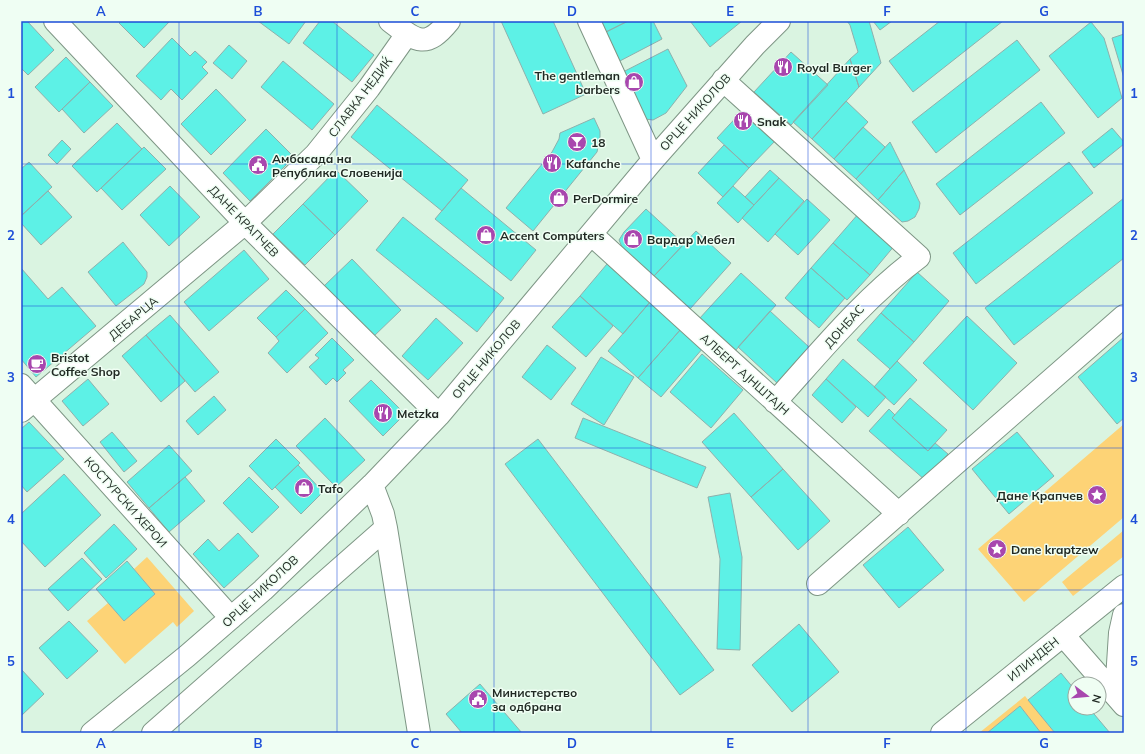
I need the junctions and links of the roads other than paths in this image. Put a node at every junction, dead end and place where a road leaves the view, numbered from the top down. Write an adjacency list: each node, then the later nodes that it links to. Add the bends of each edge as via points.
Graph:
1 (55, 21): 8 (street, ДАНЕ КРАПЧЕВ)
2 (449, 21): 5 (street, via 430,38 419,40)
3 (590, 21): 7 (street)
4 (779, 21): 6 (street, ОРЦЕ НИКОЛОВ)
5 (398, 27): 8 (street, СЛАВКА НЕДИЌ, via 369,88 316,154)
6 (723, 80): 7 (street, ОРЦЕ НИКОЛОВ); 12 (street, ДОНБАС, via 919,257 894,275 859,309)
7 (653, 160): 9 (street, ОРЦЕ НИКОЛОВ)
8 (245, 223): 11 (street, ДЕБАРЦА); 13 (street, ДАНЕ КРАПЧЕВ)
9 (591, 234): 12 (street, АЛБЕРТ АЈНШТАЈН); 13 (street, ОРЦЕ НИКОЛОВ)
10 (1124, 316): 15 (street)
11 (25, 399): 20 (street, КОСТУРСКИ ХЕРОИ)
12 (775, 402): 15 (street, АЛБЕРТ АЈНШТАЈН)
13 (439, 415): 14 (street, ОРЦЕ НИКОЛОВ)
14 (372, 485): 16 (street); 20 (street, ОРЦЕ НИКОЛОВ)
15 (899, 514): 17 (street)
16 (386, 528): 24 (street); 25 (street)
17 (818, 584)
18 (1124, 586): 21 (street, ИЛИНДЕН)
19 (1124, 615): 22 (street, via 1120,633)
20 (231, 618): 23 (street, ОРЦЕ НИКОЛОВ)
21 (1063, 635): 22 (street); 26 (street, ИЛИНДЕН)
22 (1120, 700)
23 (92, 733)
24 (153, 733)
25 (419, 733)
26 (942, 733)

